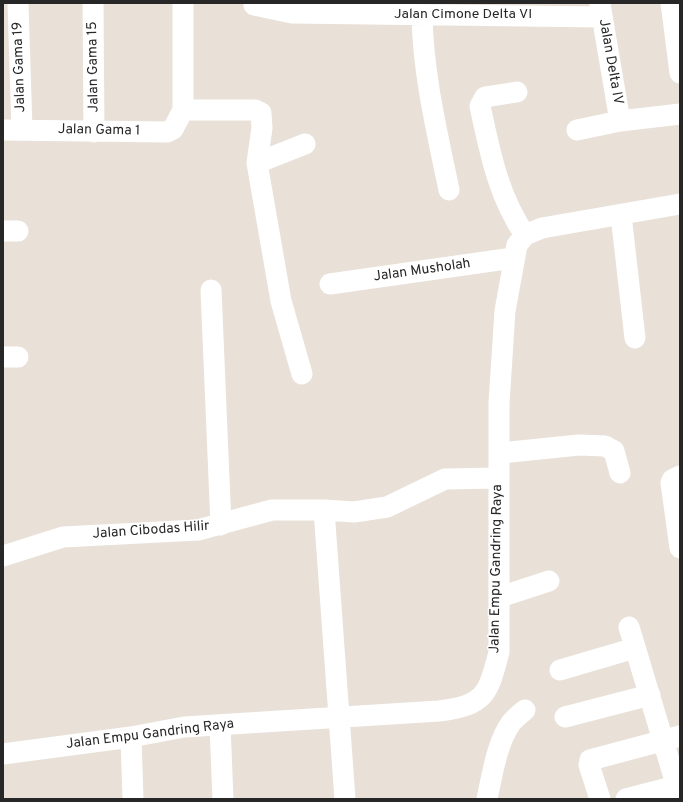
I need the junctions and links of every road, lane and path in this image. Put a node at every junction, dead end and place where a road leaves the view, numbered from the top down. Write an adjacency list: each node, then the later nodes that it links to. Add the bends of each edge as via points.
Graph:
1 (18, 3): 15 (street, Jalan Gama 19)
2 (93, 3): 17 (street, Jalan Gama 15)
3 (183, 3): 12 (street)
4 (671, 3): 10 (street)
5 (254, 5): 6 (street, Jalan Cimone Delta VI)
6 (293, 8): 7 (street, Jalan Cimone Delta VI)
7 (399, 9): 9 (street, Jalan Cimone Delta VI)
8 (601, 10): 9 (street, Jalan Cimone Delta VI); 14 (street, Jalan Delta IV)
9 (422, 15): 20 (street, via 423,49 431,103)
10 (680, 73)
11 (517, 92): 23 (street, via 485,97 480,106 502,192 513,217)
12 (183, 110): 17 (street, Jalan Gama 1, via 173,129 167,132); 19 (street, via 255,110 261,113 262,128)
13 (680, 114): 14 (street, Jalan Delta IV)
14 (620, 121): 16 (street, Jalan Delta IV)
15 (12, 130): 17 (street, Jalan Gama 1)
16 (577, 130)
17 (94, 132)
18 (305, 144): 19 (street)
19 (257, 163): 28 (street, via 281,301)
20 (449, 190)
21 (680, 204): 22 (street)
22 (621, 215): 23 (street, via 542,228); 27 (street)
23 (525, 235): 24 (street, Jalan Empu Gandring Raya, via 517,245)
24 (514, 258): 25 (street, Jalan Musholah); 29 (street, Jalan Empu Gandring Raya, via 505,311 499,403)
25 (330, 284)
26 (211, 290): 34 (street)
27 (635, 338)
28 (302, 374)
29 (500, 453): 30 (street, via 579,445 605,446 614,451); 31 (street, Jalan Empu Gandring Raya)
30 (620, 473)
31 (498, 478): 33 (street, Jalan Cibodas Hilir, via 445,479 387,507 354,512); 38 (street, Jalan Empu Gandring Raya)
32 (676, 478): 35 (street, via 672,489)
33 (324, 510): 34 (street, Jalan Cibodas Hilir, via 272,510); 44 (street)
34 (221, 525): 36 (street, Jalan Cibodas Hilir, via 198,530 63,537)
35 (680, 548)
36 (3, 556)
37 (549, 581): 38 (street)
38 (500, 597): 44 (street, Jalan Empu Gandring Raya, via 499,652 491,682 480,699 461,708 438,711)
39 (629, 627): 40 (street)
40 (635, 648): 41 (street); 42 (street)
41 (560, 670)
42 (650, 695): 45 (street); 48 (street)
43 (525, 710): 54 (street, via 506,730 494,765)
44 (340, 716): 46 (street, Jalan Empu Gandring Raya); 53 (street)
45 (565, 717)
46 (220, 724): 47 (street, Jalan Empu Gandring Raya); 52 (street)
47 (131, 737): 49 (street, Jalan Empu Gandring Raya); 51 (street)
48 (672, 738): 50 (street); 55 (street, via 590,760 589,765)
49 (3, 754)
50 (678, 791): 56 (street)
51 (132, 799)
52 (223, 799)
53 (345, 799)
54 (487, 799)
55 (600, 799)
56 (626, 799)

